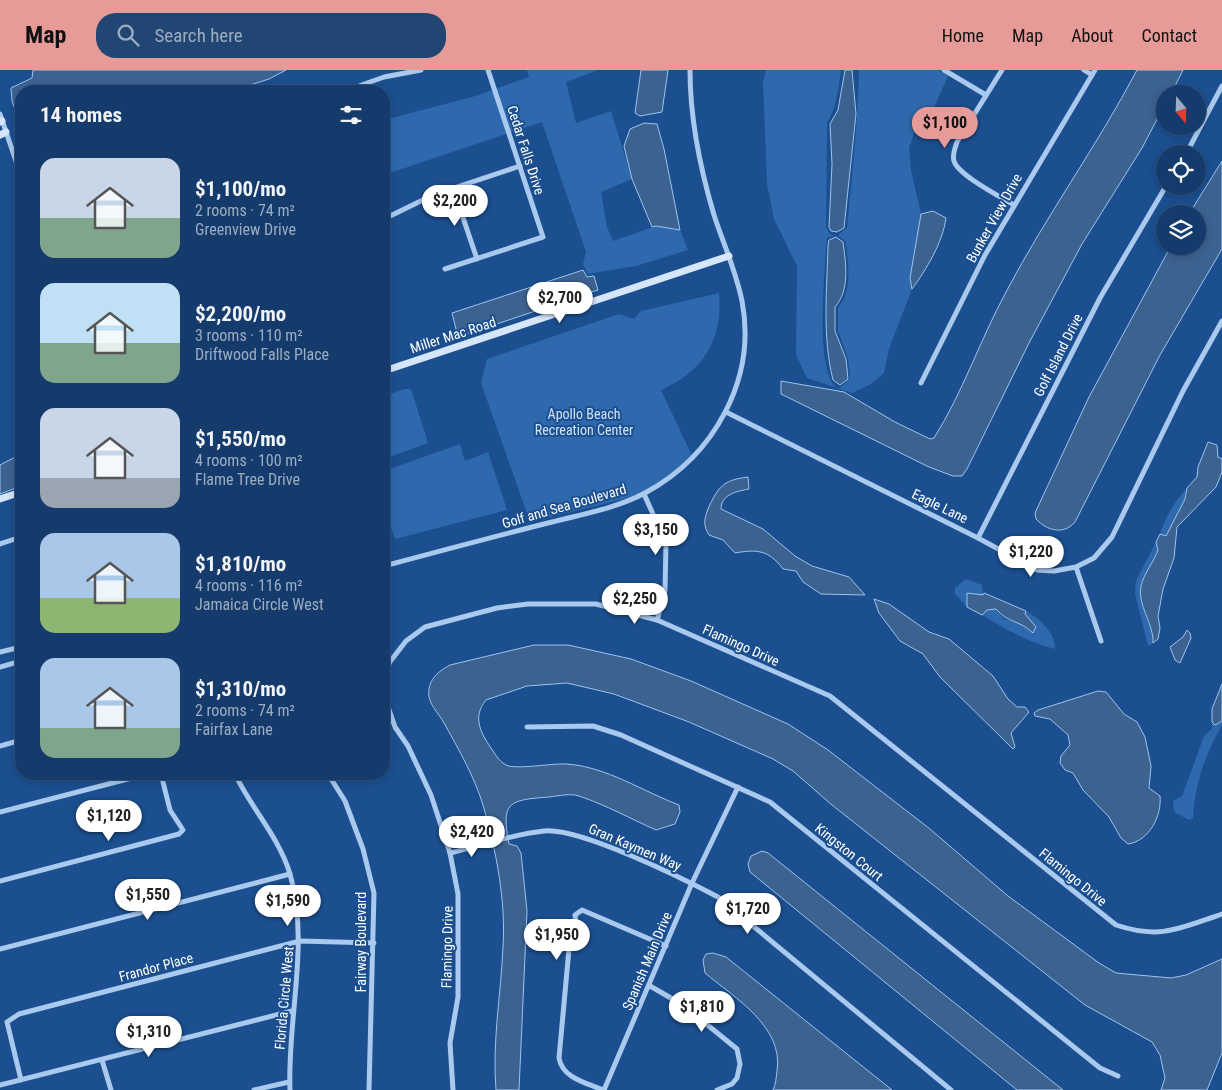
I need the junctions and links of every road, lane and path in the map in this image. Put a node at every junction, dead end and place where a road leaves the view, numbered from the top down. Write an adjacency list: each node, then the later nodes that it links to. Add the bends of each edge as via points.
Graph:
1 (421, 70): 8 (street)
2 (488, 70): 15 (street, Cedar Falls Drive)
3 (690, 70): 20 (street, Golf and Sea Boulevard, via 703,173)
4 (944, 70): 10 (street)
5 (1002, 70): 10 (street)
6 (1084, 70): 7 (street)
7 (1093, 72): 18 (street, Bunker View Drive)
8 (362, 85)
9 (1222, 86): 13 (street)
10 (986, 95): 18 (street, via 957,142 954,162 964,174)
11 (1, 119): 12 (street)
12 (3, 134): 14 (street)
13 (1191, 145)
14 (15, 162)
15 (520, 166): 16 (street); 21 (street, Cedar Falls Drive, via 543,236)
16 (453, 188): 19 (street); 21 (street)
17 (1161, 195): 30 (street, Golf Island Drive, via 1100,298)
18 (1014, 205): 25 (street, Bunker View Drive, via 985,254)
19 (390, 216)
20 (728, 256): 24 (street, Miller Mac Road); 26 (street, Golf and Sea Boulevard, via 740,291 745,333 738,381)
21 (477, 258): 22 (street)
22 (445, 270)
23 (1222, 321): 34 (street, Eagle Lane, via 1183,391 1112,537 1094,558)
24 (390, 369)
25 (921, 383)
26 (726, 412): 28 (street, Golf and Sea Boulevard, via 700,451 676,473); 30 (street, Eagle Lane)
27 (15, 494): 29 (street)
28 (644, 494): 33 (street, Golf and Sea Boulevard, via 618,505); 35 (street, via 666,543 665,591)
29 (0, 499)
30 (978, 538): 34 (street, Eagle Lane, via 1037,570 1054,572)
31 (15, 539): 32 (street)
32 (0, 544)
33 (390, 564)
34 (1076, 567): 36 (street)
35 (657, 620): 39 (street, Flamingo Drive, via 596,604 528,604 497,608 424,627); 56 (street, Flamingo Drive, via 830,696 1116,925 1150,933 1170,931)
36 (1101, 641)
37 (15, 648): 38 (street)
38 (0, 652)
39 (390, 658)
40 (15, 662): 41 (street)
41 (0, 666)
42 (390, 712): 52 (street, Flamingo Drive, via 431,795)
43 (527, 727): 50 (street, Kingston Court, via 593,726 621,735)
44 (15, 742): 45 (street)
45 (0, 746)
46 (124, 780): 51 (street)
47 (162, 780): 54 (street, via 170,810 183,830 179,834)
48 (239, 780): 53 (street, Florida Circle West, via 270,829)
49 (332, 780): 58 (street, Fairway Boulevard, via 345,801 363,849 374,893)
50 (738, 788): 55 (street, Spanish Main Drive); 64 (street, Kingston Court, via 770,802 1100,1068)
51 (0, 812)
52 (450, 853): 55 (street, Gran Kaymen Way, via 545,831 579,835); 72 (street, Flamingo Drive, via 458,894 460,939 458,997 450,1043)
53 (290, 874): 57 (street, Florida Circle West); 60 (street)
54 (0, 881)
55 (692, 883): 59 (street, Spanish Main Drive); 75 (street, Gran Kaymen Way, via 718,897)
56 (1222, 914)
57 (300, 941): 58 (street, Frandor Place); 62 (street, Florida Circle West); 65 (street, Frandor Place, via 19,1014 6,1022)
58 (374, 943): 71 (street, Fairway Boulevard)
59 (666, 946): 61 (street, Spanish Main Drive); 73 (street, via 582,910 575,915 576,924 568,949 561,1066 567,1074)
60 (0, 949)
61 (650, 986): 73 (street, Spanish Main Drive); 74 (street, via 683,1005 737,1050 740,1064 737,1078 732,1084)
62 (292, 1011): 63 (street); 66 (street, Florida Circle West)
63 (102, 1060): 65 (street); 68 (street)
64 (1118, 1076)
65 (21, 1080): 67 (street)
66 (290, 1082): 69 (street); 70 (street, Florida Circle West)
67 (0, 1085)
68 (111, 1090)
69 (254, 1090)
70 (290, 1090)
71 (369, 1090)
72 (452, 1090)
73 (604, 1090)
74 (717, 1090)
75 (951, 1090)

